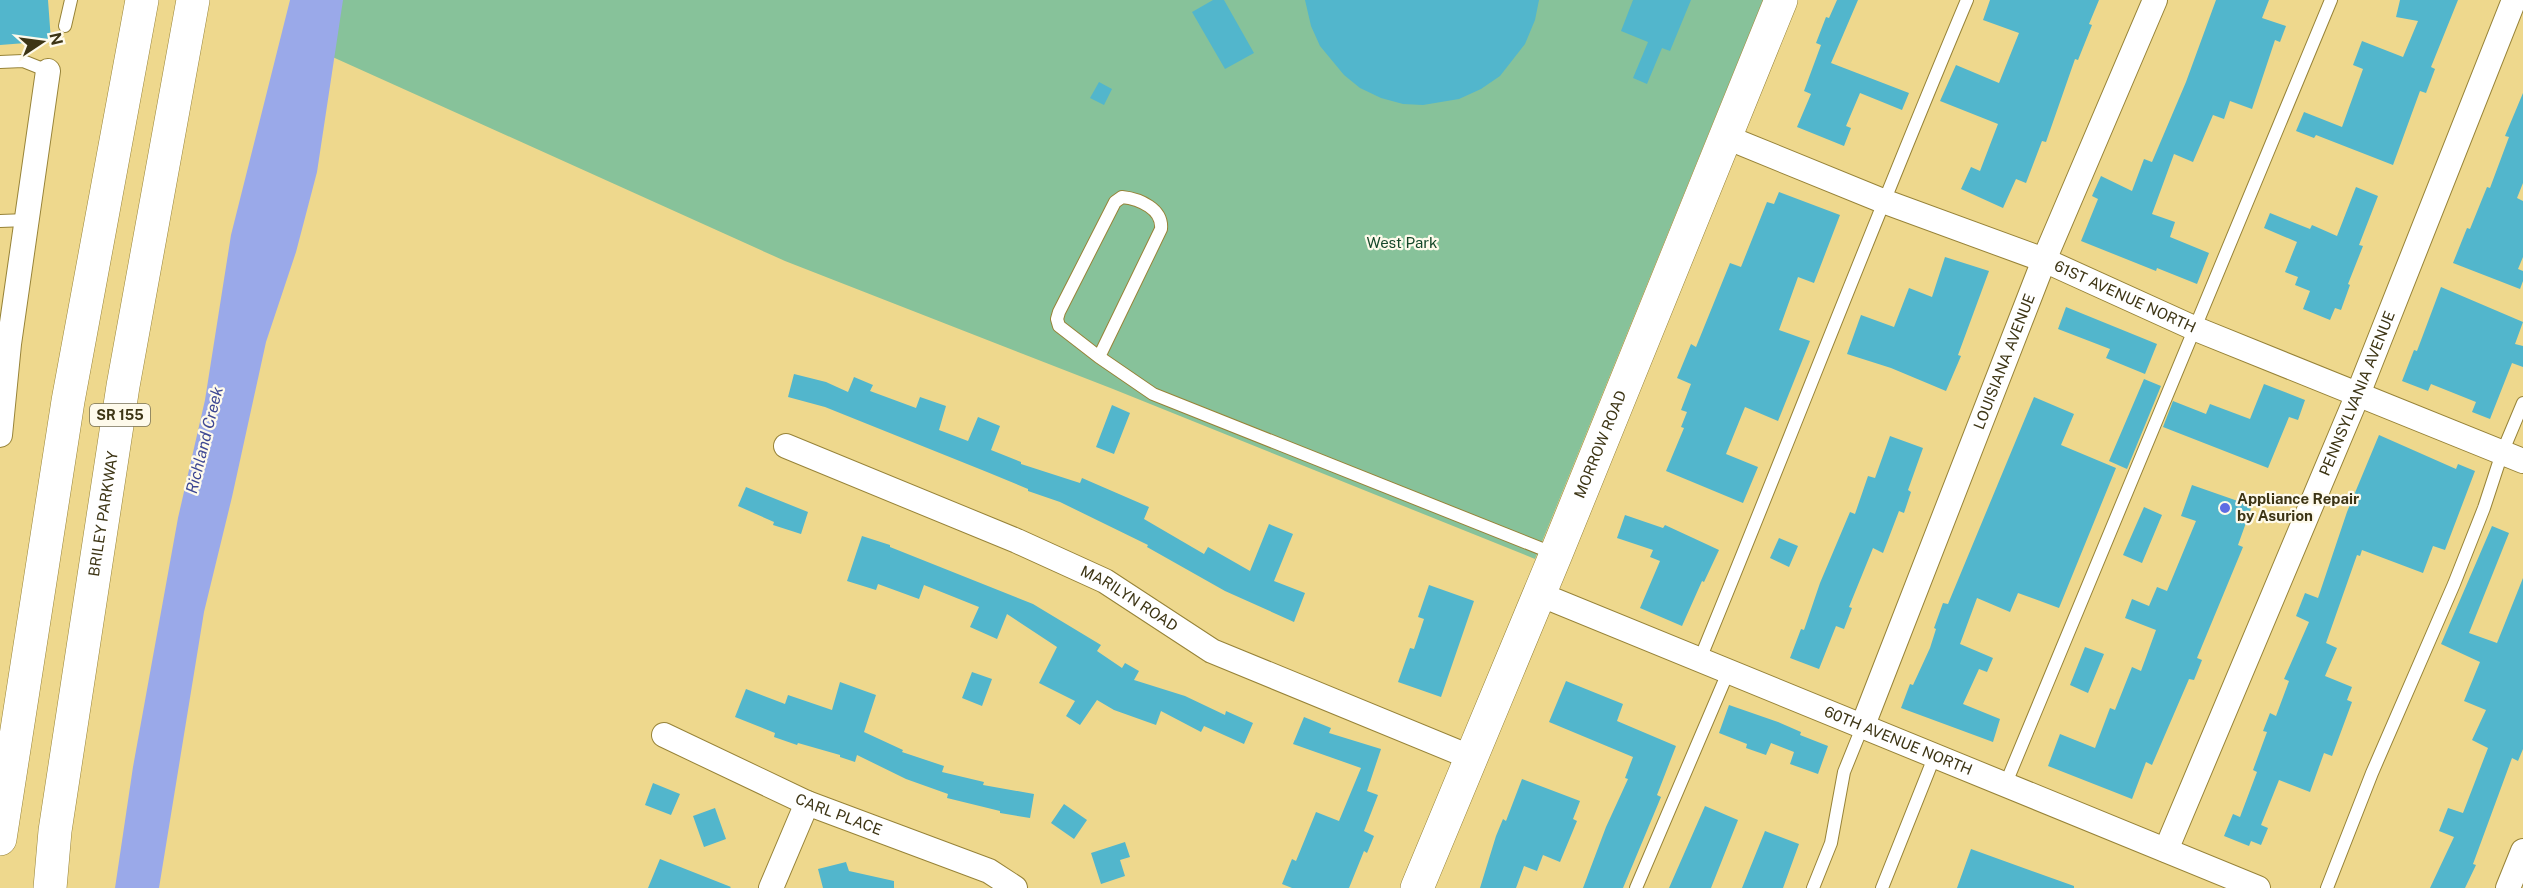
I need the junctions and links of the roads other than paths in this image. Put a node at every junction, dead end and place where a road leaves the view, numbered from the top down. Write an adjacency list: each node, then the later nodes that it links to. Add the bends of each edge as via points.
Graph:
1 (71, 0): 9 (lane)
2 (142, 0): 21 (main road, SR 155)
3 (193, 0): 37 (main road, BRILEY PARKWAY / SR 155, via 123,386)
4 (1781, 0): 12 (main road, MORROW ROAD)
5 (1967, 0): 13 (lane)
6 (2155, 0): 16 (street, LOUISIANA AVENUE)
7 (2331, 0): 17 (lane)
8 (2514, 0): 20 (street, PENNSYLVANIA AVENUE)
9 (65, 26)
10 (0, 62): 11 (lane, via 23,61)
11 (48, 70): 14 (street)
12 (1726, 138): 13 (street, 61ST AVENUE NORTH); 26 (main road, MORROW ROAD)
13 (1884, 201): 16 (street, 61ST AVENUE NORTH); 28 (lane)
14 (27, 220): 15 (lane); 19 (street)
15 (0, 221)
16 (2044, 260): 17 (street, 61ST AVENUE NORTH); 31 (street, LOUISIANA AVENUE)
17 (2196, 329): 20 (street, 61ST AVENUE NORTH); 35 (lane)
18 (1099, 357): 18 (lane, via 1059,326 1057,319 1115,202 1122,197 1132,198 1157,212 1162,220 1161,229); 26 (lane, via 1153,394)
19 (4, 362): 23 (street)
20 (2358, 394): 25 (street, 61ST AVENUE NORTH); 39 (street, PENNSYLVANIA AVENUE)
21 (68, 400): 30 (main road); 38 (main road, SR 155)
22 (2523, 403): 25 (lane)
23 (0, 435)
24 (786, 446): 34 (street, MARILYN ROAD, via 1105,581 1212,651)
25 (2512, 457): 50 (lane, via 2484,508)
26 (1556, 554): 27 (main road, MORROW ROAD)
27 (1539, 594): 28 (street, 60TH AVENUE NORTH); 34 (main road, MORROW ROAD)
28 (1700, 659): 29 (street, 60TH AVENUE NORTH)
29 (1729, 670): 31 (street, 60TH AVENUE NORTH); 46 (lane)
30 (0, 688)
31 (1863, 725): 33 (street, 60TH AVENUE NORTH); 47 (lane, via 1844,772 1831,843)
32 (664, 735): 36 (street, CARL PLACE)
33 (1935, 754): 35 (street, 60TH AVENUE NORTH); 48 (lane)
34 (1470, 758): 45 (main road, MORROW ROAD)
35 (2006, 783): 39 (street, 60TH AVENUE NORTH)
36 (807, 803): 43 (street); 44 (street, CARL PLACE, via 989,871)
37 (55, 831): 41 (main road); 42 (main road, BRILEY PARKWAY / SR 155)
38 (0, 839)
39 (2166, 850): 49 (street, 60TH AVENUE NORTH)
40 (2523, 851): 51 (street)
41 (44, 888)
42 (50, 888)
43 (771, 888)
44 (1015, 888)
45 (1417, 888)
46 (1636, 888)
47 (1813, 888)
48 (1882, 888)
49 (2258, 888)
50 (2326, 888)
51 (2508, 888)

